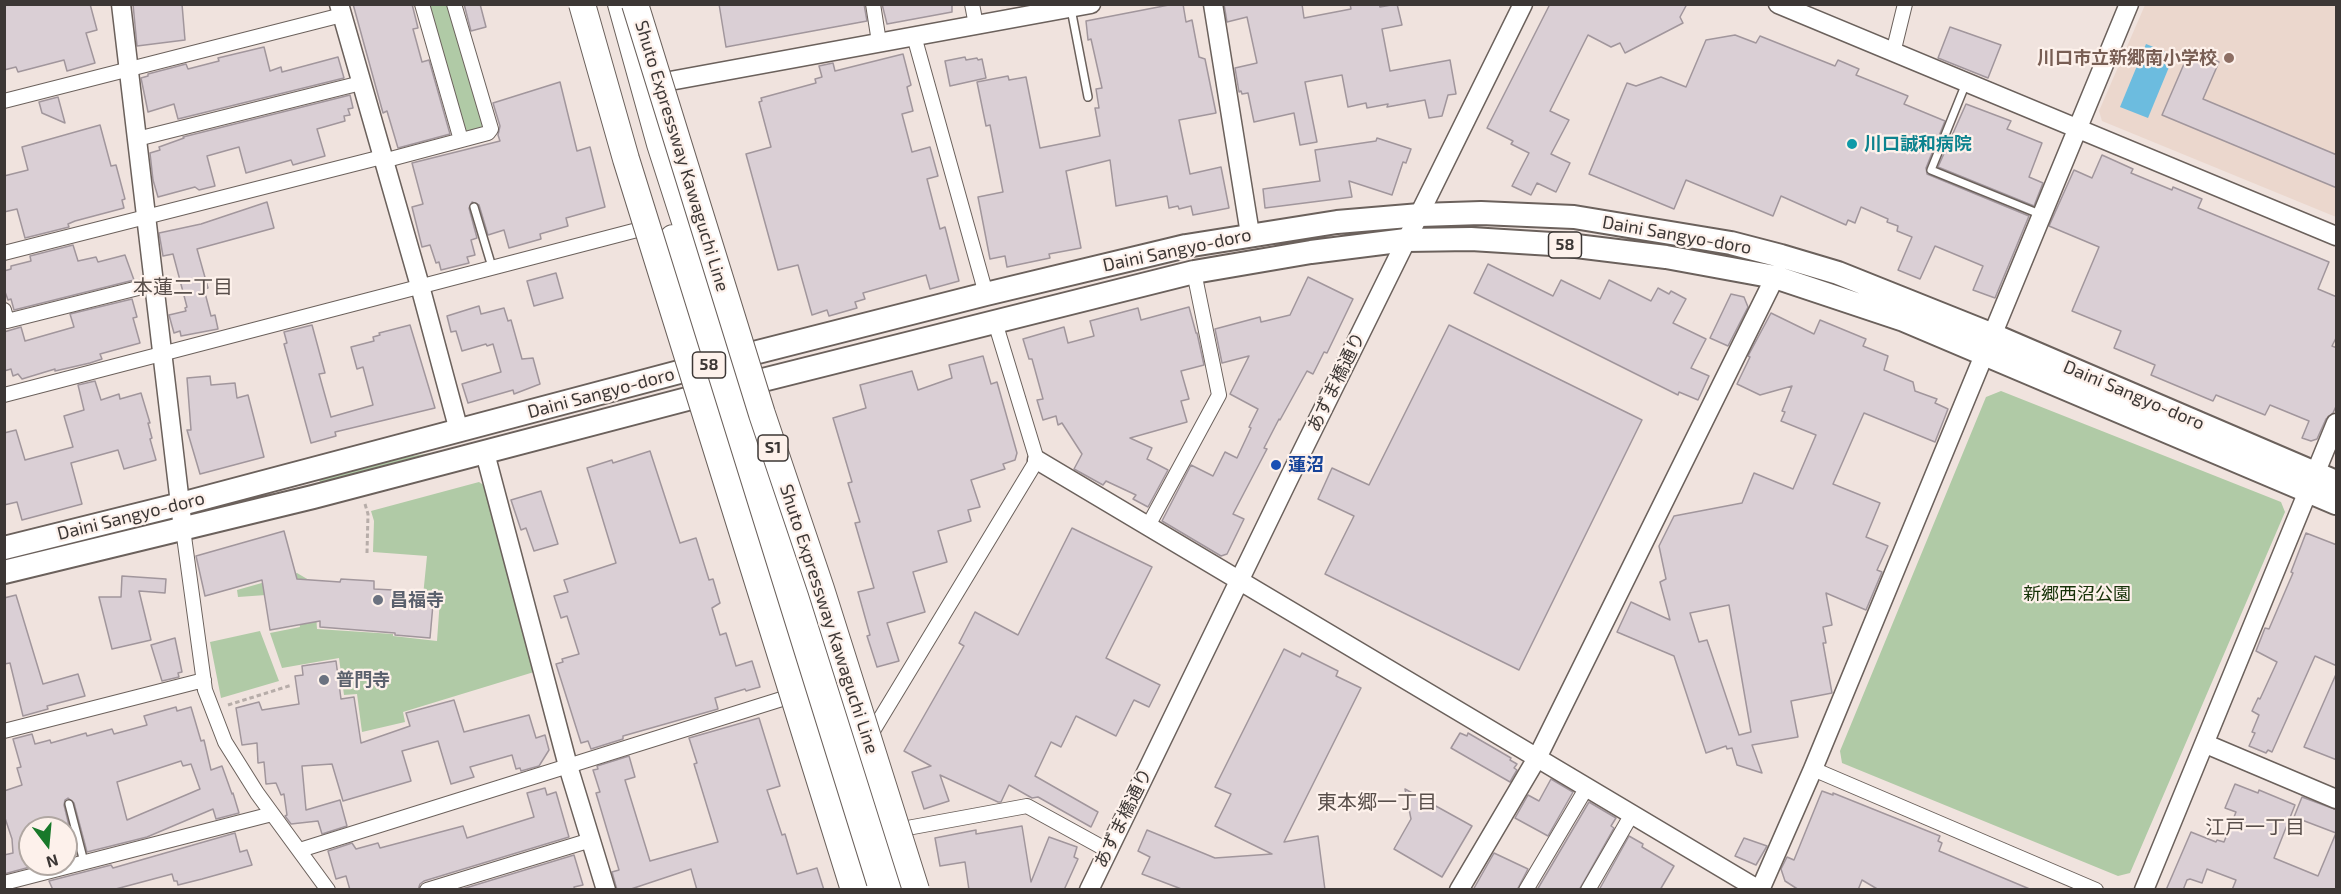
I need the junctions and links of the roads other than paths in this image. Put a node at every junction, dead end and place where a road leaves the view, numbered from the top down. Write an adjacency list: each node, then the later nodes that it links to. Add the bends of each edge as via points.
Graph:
1 (121, 4): 22 (street)
2 (422, 4): 30 (street)
3 (454, 4): 30 (street, via 491,129)
4 (582, 4): 90 (highway, bridge, via 626,159)
5 (606, 4): 31 (highway)
6 (621, 4): 31 (highway)
7 (635, 4): 93 (highway, Shuto Expressway Kawaguchi Line / S1, bridge, via 758,402 822,589)
8 (873, 4): 20 (street)
9 (972, 4): 18 (street)
10 (1091, 4): 16 (street)
11 (1213, 4): 38 (street)
12 (1523, 4): 34 (street, あずま橋通り)
13 (1778, 4): 21 (street)
14 (1905, 4): 21 (street)
15 (2129, 4): 28 (street)
16 (1071, 9): 18 (street); 26 (lane)
17 (340, 10): 22 (street); 24 (street)
18 (976, 25): 19 (street)
19 (914, 36): 20 (street); 47 (street)
20 (879, 42): 23 (street)
21 (1893, 53): 25 (street)
22 (129, 70): 27 (street); 29 (street)
23 (670, 81)
24 (361, 83): 29 (street); 32 (street)
25 (1966, 83): 28 (street); 35 (lane, via 1931,170)
26 (1088, 97)
27 (4, 101)
28 (2077, 129): 35 (street); 39 (street)
29 (137, 139): 36 (street)
30 (461, 140): 32 (street)
31 (654, 146): 52 (highway)
32 (382, 159): 36 (street); 46 (street)
33 (474, 207): 42 (lane)
34 (1420, 215): 38 (main road, Daini Sangyo-doro / 58); 40 (street, あずま橋通り); 50 (main road, Daini Sangyo-doro / 58, via 1574,217 1731,243 1838,273)
35 (2042, 215): 50 (street)
36 (145, 217): 41 (street); 45 (street)
37 (641, 229): 42 (street)
38 (1250, 234): 47 (main road, Daini Sangyo-doro / 58)
39 (2337, 236)
40 (1406, 240): 43 (main road, Daini Sangyo-doro / 58); 44 (main road, Daini Sangyo-doro / 58, via 1471,239 1568,245 1666,257); 67 (street, あずま橋通り)
41 (4, 253)
42 (492, 267): 46 (street)
43 (1194, 272): 49 (main road, Daini Sangyo-doro / 58); 63 (street, via 1219,395)
44 (1775, 277): 50 (main road, Daini Sangyo-doro / 58); 73 (street)
45 (154, 284): 48 (street, via 8,321); 51 (street)
46 (420, 286): 51 (street); 56 (street)
47 (986, 294): 52 (main road, Daini Sangyo-doro / 58)
48 (4, 310)
49 (995, 322): 53 (main road, Daini Sangyo-doro / 58); 58 (street)
50 (1989, 344): 59 (main road, Daini Sangyo-doro / 58); 75 (street)
51 (163, 354): 54 (street); 62 (street)
52 (719, 362): 53 (highway); 56 (main road, Daini Sangyo-doro / 58)
53 (727, 388): 57 (main road, Daini Sangyo-doro / 58); 91 (highway, via 839,792); 92 (highway)
54 (4, 395)
55 (2337, 423): 59 (street)
56 (459, 431): 62 (main road, Daini Sangyo-doro / 58)
57 (485, 453): 64 (main road, Daini Sangyo-doro / 58); 74 (street)
58 (1037, 460): 63 (street); 71 (street)
59 (2311, 482): 60 (main road, Daini Sangyo-doro / 58); 61 (main road, Daini Sangyo-doro / 58); 72 (street)
60 (2337, 482)
61 (2337, 503)
62 (181, 504): 64 (street); 65 (main road, Daini Sangyo-doro / 58)
63 (1148, 526): 67 (street)
64 (183, 529): 66 (main road, Daini Sangyo-doro / 58); 68 (street)
65 (4, 548)
66 (4, 572)
67 (1239, 580): 73 (street); 84 (street, あずま橋通り)
68 (204, 680): 70 (street); 79 (street, via 225,742)
69 (785, 698): 74 (street)
70 (4, 731)
71 (871, 734)
72 (2206, 744): 77 (street); 100 (street)
73 (1537, 758): 76 (street); 95 (street)
74 (568, 766): 82 (street); 83 (street)
75 (1813, 769): 98 (street); 99 (street)
76 (1587, 787): 80 (street); 96 (street)
77 (2337, 799)
78 (69, 804): 85 (lane)
79 (272, 814): 83 (street); 85 (street)
80 (1632, 814): 97 (street); 98 (street)
81 (902, 830): 84 (street, via 1027,806)
82 (591, 840): 88 (street); 89 (street)
83 (300, 850): 87 (street)
84 (1107, 850): 94 (street, あずま橋通り)
85 (84, 862): 86 (street)
86 (4, 883)
87 (328, 890)
88 (427, 890)
89 (606, 890)
90 (854, 890)
91 (872, 890)
92 (896, 890)
93 (916, 890)
94 (1089, 890)
95 (1459, 890)
96 (1526, 890)
97 (1588, 890)
98 (1760, 890)
99 (2096, 890)
100 (2144, 890)

